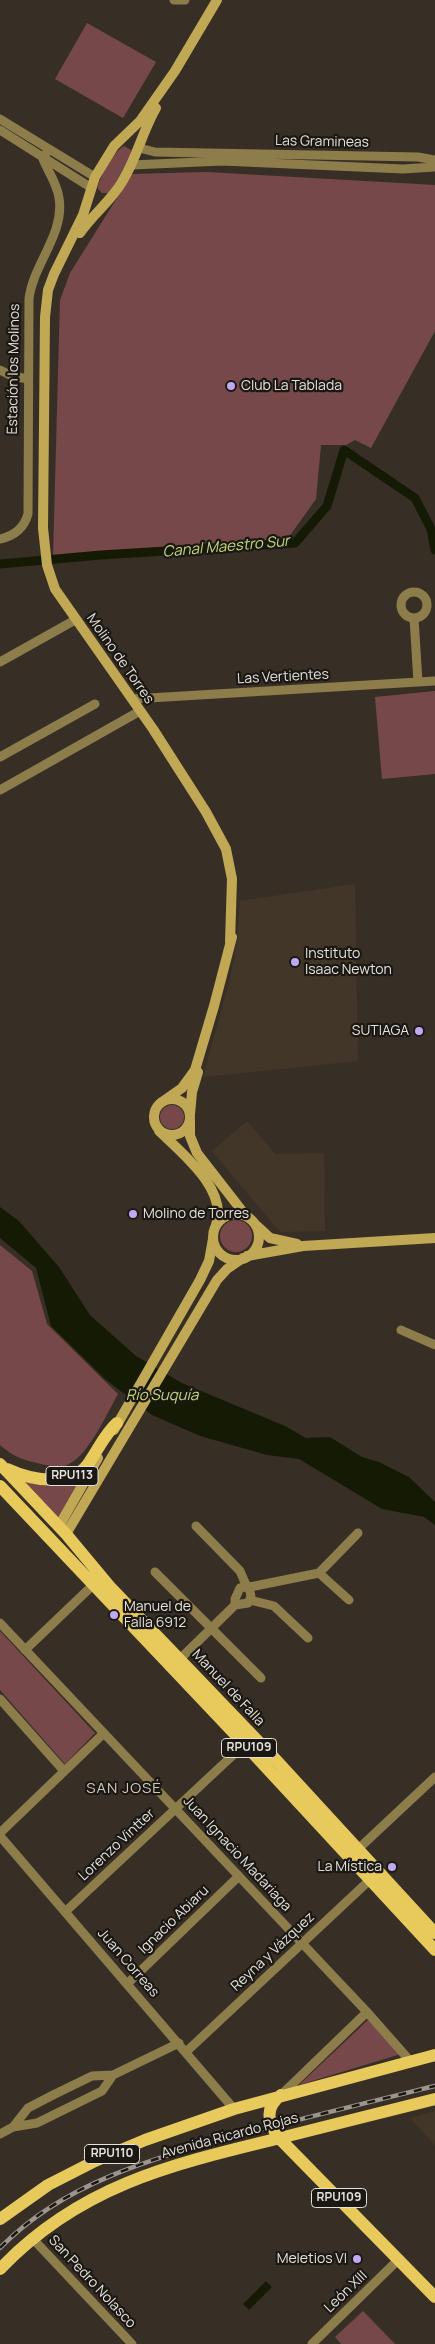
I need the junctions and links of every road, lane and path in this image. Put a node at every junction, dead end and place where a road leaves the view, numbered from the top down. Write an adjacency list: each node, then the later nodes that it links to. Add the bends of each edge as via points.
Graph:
1 (174, 0): 2 (street)
2 (185, 0)
3 (217, 0): 4 (main road, Molino de Torres)
4 (175, 71): 7 (main road, Molino de Torres, via 137,125); 8 (main road, Molino de Torres, via 144,129)
5 (0, 119): 9 (street)
6 (0, 130): 12 (street)
7 (116, 144): 8 (main road, via 125,141); 16 (main road, Molino de Torres)
8 (139, 148): 10 (street); 14 (main road, Molino de Torres)
9 (48, 150): 12 (street); 16 (street)
10 (192, 157): 11 (street); 14 (street)
11 (208, 157): 13 (street, Las Gramineas); 15 (street, Las Gramineas, via 404,170)
12 (43, 159): 17 (street); 21 (street, Estación los Molinos, via 57,188 60,215 30,292)
13 (435, 160)
14 (132, 165): 18 (main road, Molino de Torres)
15 (435, 168)
16 (95, 177): 17 (main road, Molino de Torres)
17 (90, 187): 18 (main road, via 101,198); 19 (main road, Molino de Torres, via 83,215)
18 (114, 194): 19 (main road, Molino de Torres)
19 (68, 249): 24 (main road, Molino de Torres, via 48,290 45,317 41,497 46,565 52,584)
20 (0, 370): 21 (street)
21 (28, 379): 22 (street, Estación los Molinos, via 28,514 21,528)
22 (0, 539)
23 (414, 618): 27 (street)
24 (75, 620): 25 (street); 28 (main road, Molino de Torres)
25 (0, 662)
26 (435, 681): 27 (street, Las Vertientes)
27 (418, 682): 28 (street, Las Vertientes)
28 (132, 699): 30 (main road, Molino de Torres)
29 (95, 704): 31 (street)
30 (140, 711): 32 (street); 33 (main road, Molino de Torres, via 206,812 216,822 234,860 236,899 230,942)
31 (0, 757)
32 (0, 790)
33 (214, 1006): 34 (main road, Molino de Torres, via 192,1075 182,1088); 35 (main road, Molino de Torres, via 194,1085)
34 (162, 1102): 35 (main road, via 177,1100 186,1106); 36 (main road, via 154,1116)
35 (190, 1118): 36 (main road, via 188,1126 180,1133 169,1135); 37 (main road, Molino de Torres, via 190,1136 197,1153)
36 (160, 1131): 38 (main road, RPU113, via 214,1193 218,1211)
37 (250, 1220): 38 (main road, via 238,1214 228,1215 220,1221); 40 (main road, Molino de Torres, via 270,1238); 41 (main road, RPU113, via 258,1233 258,1241)
38 (214, 1234): 41 (main road, via 217,1249 225,1256); 44 (main road, RPU113, via 204,1273)
39 (435, 1238): 40 (main road)
40 (303, 1246): 41 (main road)
41 (245, 1257): 48 (main road, RPU113, via 220,1275 133,1422)
42 (401, 1330): 43 (street)
43 (435, 1345)
44 (120, 1419): 45 (main road, RPU113, via 108,1431 84,1468 74,1476 36,1478); 48 (main road, RPU113)
45 (1, 1469): 48 (main road, Manuel de Falla / RPU109)
46 (0, 1486): 52 (main road, Manuel de Falla / RPU109)
47 (196, 1526): 53 (street, via 240,1571)
48 (61, 1532): 52 (main road); 61 (main road, Manuel de Falla / RPU109)
49 (358, 1533): 51 (street)
50 (155, 1572): 58 (street)
51 (320, 1573): 53 (street); 55 (street)
52 (90, 1582): 60 (street); 65 (main road, Manuel de Falla / RPU109)
53 (248, 1586): 54 (street); 56 (street, via 240,1588)
54 (250, 1600): 56 (street, via 246,1604); 59 (street, via 274,1606)
55 (349, 1600)
56 (235, 1604): 58 (street)
57 (0, 1624): 60 (street, Juan Ignacio Madariaga)
58 (210, 1628): 61 (street); 62 (street)
59 (308, 1638)
60 (25, 1650): 64 (street, Juan Ignacio Madariaga)
61 (180, 1659): 65 (main road, Manuel de Falla / RPU109)
62 (260, 1678)
63 (0, 1699): 66 (street)
64 (103, 1734): 66 (street); 68 (street, Juan Ignacio Madariaga)
65 (249, 1740): 68 (street, Lorenzo Vintter); 70 (main road, Manuel de Falla / RPU109)
66 (64, 1771): 69 (street)
67 (435, 1777): 70 (street)
68 (176, 1810): 71 (street, Juan Ignacio Madariaga); 73 (street, Lorenzo Vintter)
69 (0, 1834): 73 (street, Juan Correas)
70 (354, 1853): 72 (main road, Manuel de Falla / RPU109)
71 (239, 1876): 75 (street, Juan Ignacio Madariaga); 77 (street, Ignacio Abiaru)
72 (374, 1876): 74 (main road, Manuel de Falla / RPU109); 75 (street, Reyna y Vázquez); 76 (main road, Manuel de Falla / RPU109)
73 (66, 1912): 77 (street, Juan Correas)
74 (435, 1933)
75 (302, 1944): 78 (street, Juan Ignacio Madariaga); 80 (street, Reyna y Vázquez)
76 (435, 1950)
77 (127, 1984): 79 (street, Juan Correas)
78 (368, 2012): 82 (street, Juan Ignacio Madariaga); 84 (street)
79 (179, 2043): 80 (street, Juan Correas); 83 (street)
80 (186, 2052): 86 (street, Juan Correas)
81 (435, 2055): 82 (main road, Avenida Ricardo Rojas)
82 (411, 2062): 84 (main road, Avenida Ricardo Rojas)
83 (113, 2075): 87 (street, via 102,2091 37,2123); 87 (street, via 92,2076 28,2108)
84 (281, 2095): 86 (main road, Avenida Ricardo Rojas / RPU110); 89 (main road, RPU109, via 269,2112 272,2127)
85 (435, 2099): 89 (main road, Avenida Ricardo Rojas)
86 (234, 2109): 90 (main road, Avenida Ricardo Rojas / RPU110, via 95,2161)
87 (13, 2127): 88 (street)
88 (0, 2134)
89 (279, 2138): 91 (main road, Avenida Ricardo Rojas / RPU110, via 138,2177 80,2206); 92 (main road, RPU109)
90 (2, 2213)
91 (33, 2239): 93 (main road, Avenida Ricardo Rojas / RPU110); 95 (street, San Pedro Nolasco)
92 (399, 2259): 94 (main road, RPU109); 96 (street, León XIII)
93 (0, 2269)
94 (435, 2297)
95 (132, 2344)
96 (312, 2344)

